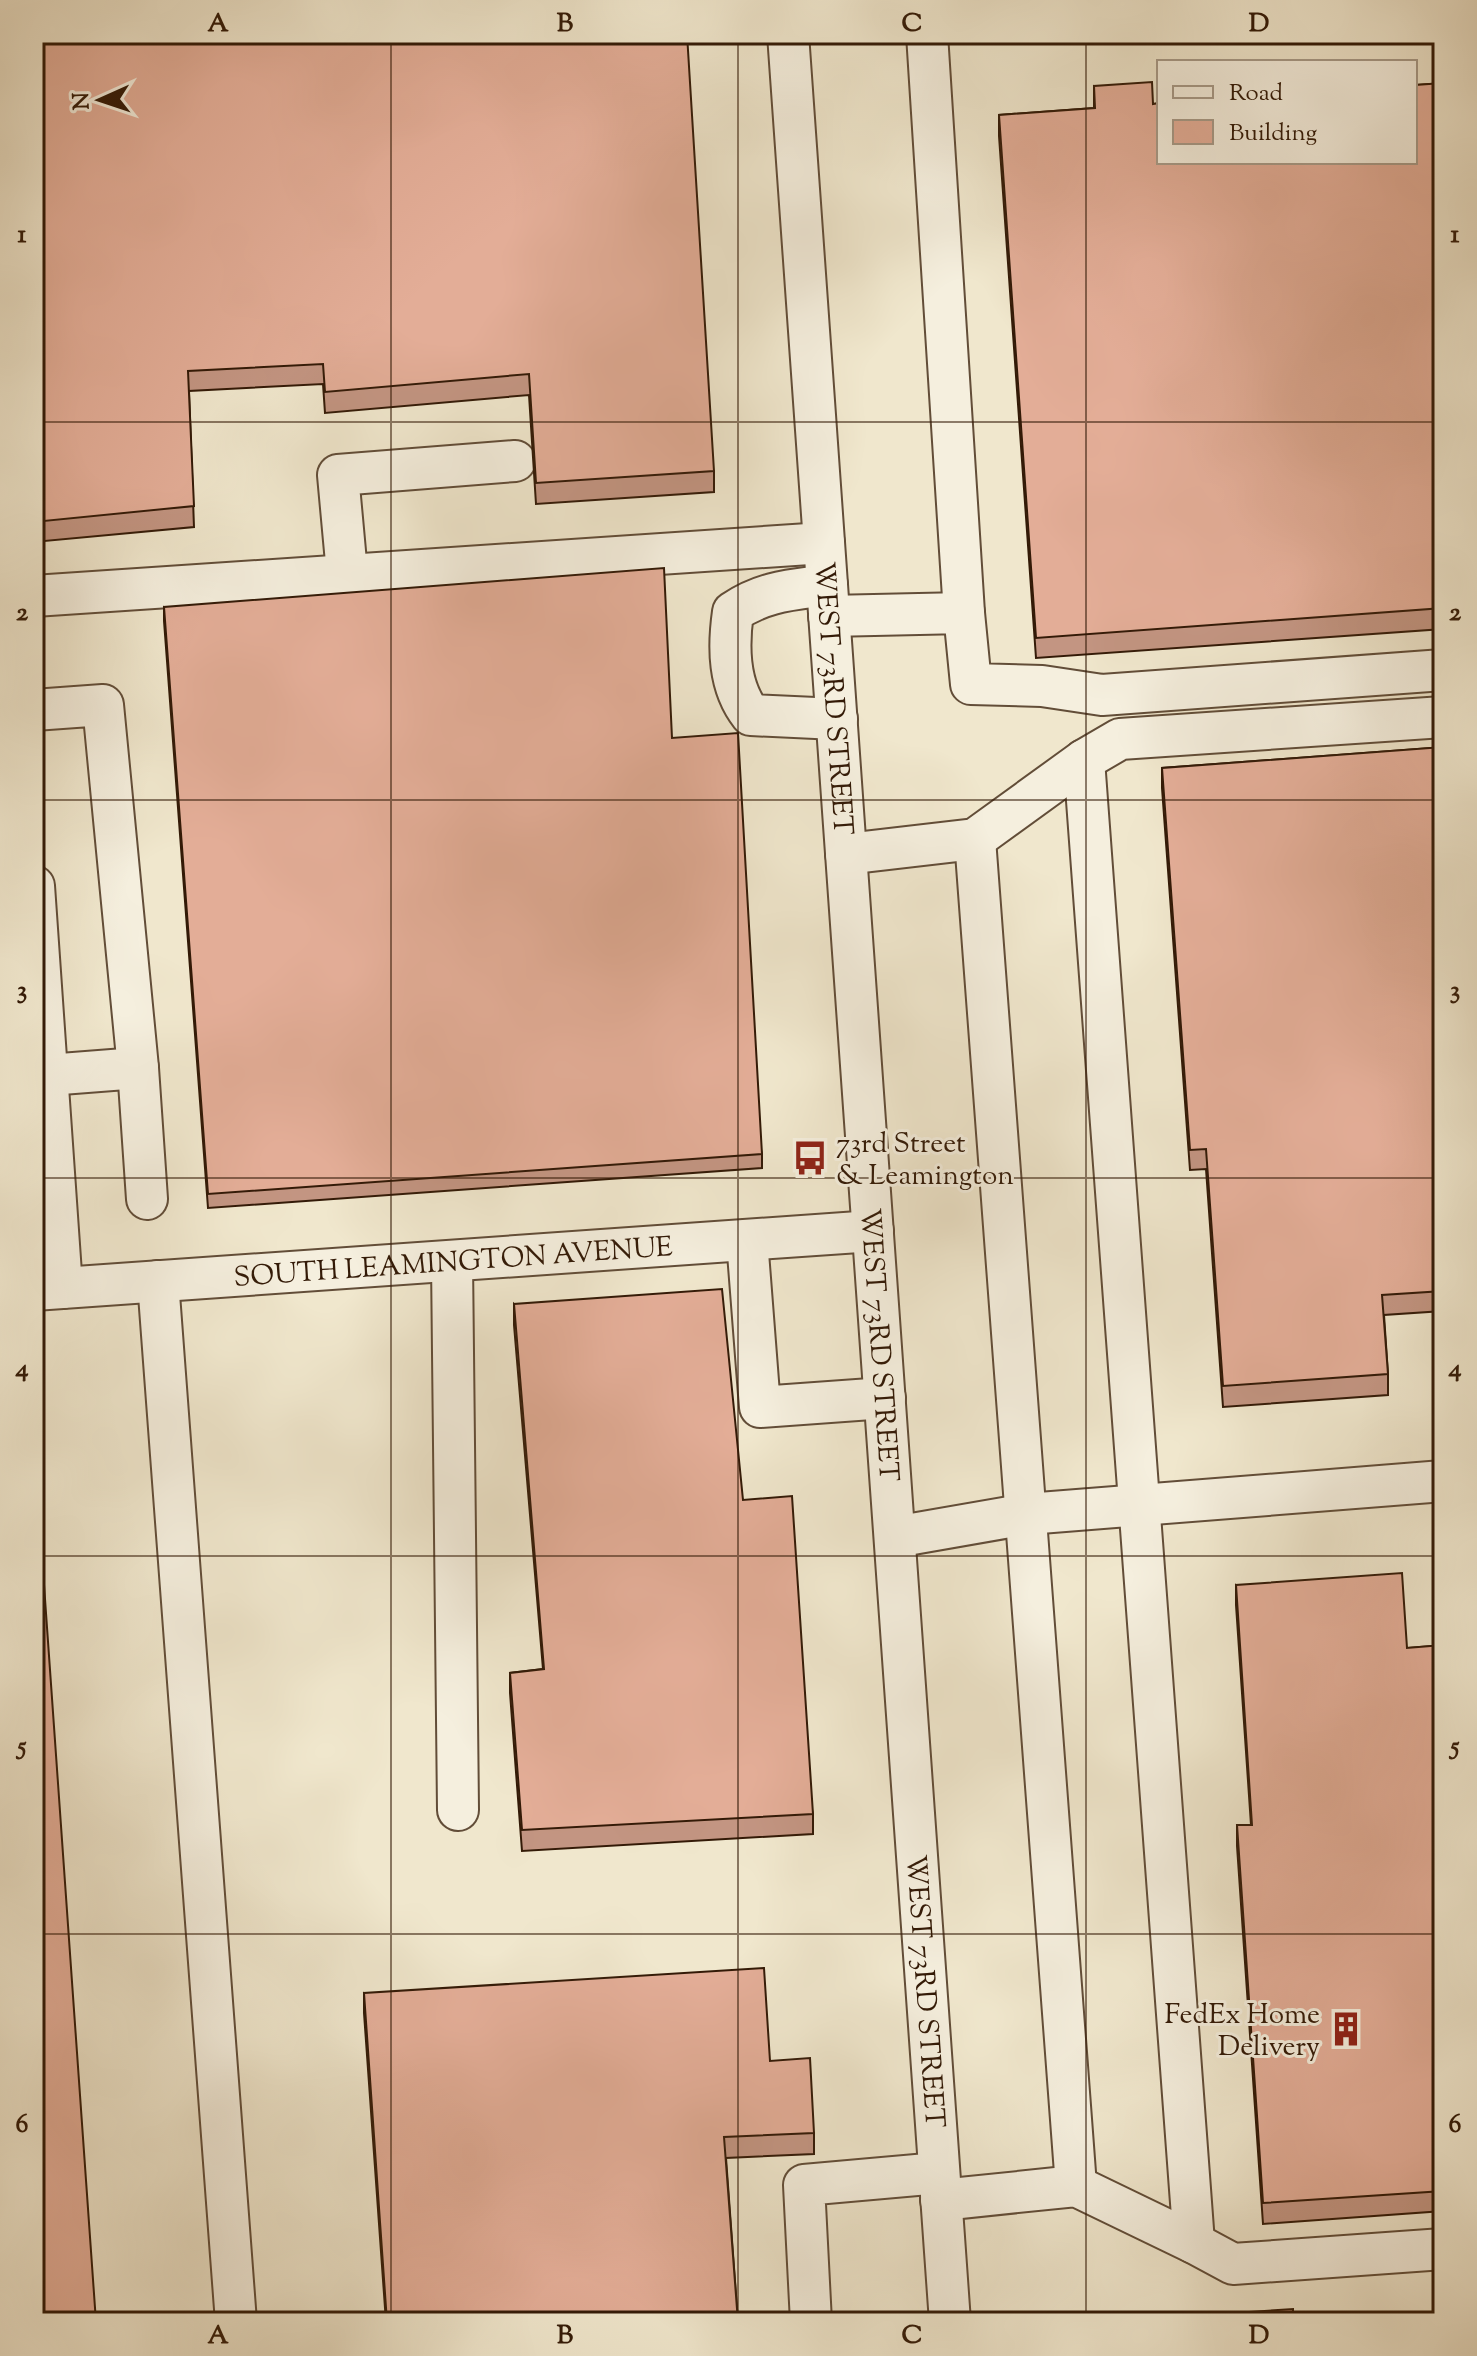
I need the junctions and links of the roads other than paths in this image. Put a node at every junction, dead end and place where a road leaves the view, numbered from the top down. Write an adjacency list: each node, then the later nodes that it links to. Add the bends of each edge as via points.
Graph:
1 (788, 34): 4 (street, WEST 73RD STREET)
2 (927, 34): 8 (street)
3 (515, 461): 5 (street, via 338,475)
4 (824, 543): 5 (street); 7 (street, WEST 73RD STREET)
5 (347, 573): 6 (street)
6 (34, 596)
7 (828, 600): 8 (street); 12 (street, WEST 73RD STREET); 12 (street, via 766,594 733,612 728,640 741,703 751,715)
8 (964, 613): 9 (street, via 971,684 1102,695)
9 (1443, 670)
10 (34, 710): 17 (street, via 103,705)
11 (1443, 717): 13 (street, via 1120,739)
12 (837, 719): 15 (street, WEST 73RD STREET)
13 (1084, 760): 14 (street); 28 (street)
14 (975, 839): 15 (street); 29 (street)
15 (846, 854): 21 (street, WEST 73RD STREET)
16 (34, 886): 18 (street)
17 (138, 1068): 18 (street); 20 (street)
18 (48, 1075): 19 (street)
19 (44, 1181): 25 (street)
20 (147, 1199)
21 (873, 1231): 22 (street, SOUTH LEAMINGTON AVENUE); 26 (street, WEST 73RD STREET)
22 (747, 1240): 23 (street, SOUTH LEAMINGTON AVENUE); 26 (street, via 760,1407)
23 (452, 1261): 24 (street, SOUTH LEAMINGTON AVENUE); 31 (street)
24 (158, 1281): 25 (street, SOUTH LEAMINGTON AVENUE); 36 (street)
25 (48, 1289)
26 (885, 1398): 30 (street, WEST 73RD STREET)
27 (1443, 1481): 28 (street)
28 (1139, 1505): 29 (street); 34 (street)
29 (1027, 1514): 30 (street); 33 (street)
30 (895, 1537): 32 (street, WEST 73RD STREET)
31 (458, 1810)
32 (940, 2186): 33 (street); 37 (street, via 804,2185); 38 (street, WEST 73RD STREET)
33 (1076, 2186): 34 (street)
34 (1194, 2243): 35 (street, via 1233,2264)
35 (1443, 2249)
36 (236, 2322)
37 (811, 2322)
38 (950, 2322)

